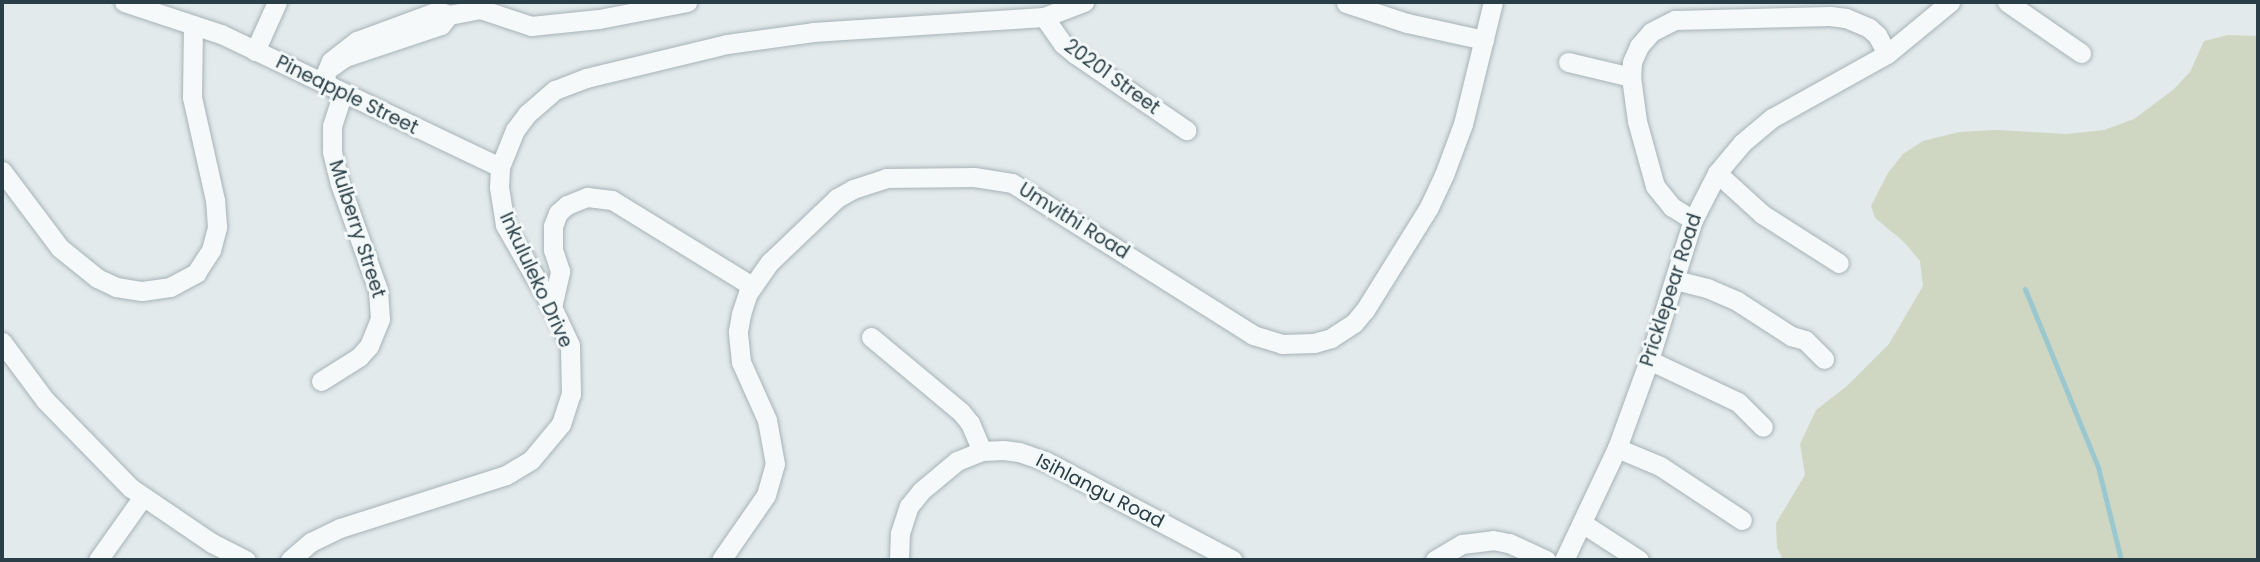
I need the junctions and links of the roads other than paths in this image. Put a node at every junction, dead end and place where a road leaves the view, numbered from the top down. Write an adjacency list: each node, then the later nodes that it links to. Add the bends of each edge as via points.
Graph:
1 (124, 2): 10 (street, Pineapple Street)
2 (277, 2): 12 (street)
3 (687, 2): 17 (street, via 531,26 480,9 449,15 439,11 357,41 331,61)
4 (1084, 2): 9 (street, Inkululeko Drive)
5 (1493, 2): 11 (street, Umvithi Road)
6 (1950, 2): 14 (street, Pricklepear Road)
7 (2007, 2): 13 (street)
8 (1346, 3): 11 (street, via 1407,23)
9 (1044, 17): 18 (street, 20201 Street, via 1075,54); 19 (street, Inkululeko Drive, via 786,34 586,78 555,90 527,114)
10 (193, 25): 12 (street, Pineapple Street); 20 (street, via 192,97 217,227 211,250 196,273 157,290 127,290 97,278 60,248)
11 (1484, 40): 25 (street, Umvithi Road, via 1455,149 1429,206 1365,310 1331,338 1297,344 1263,340 1025,188 974,177 886,178 853,188 813,217)
12 (256, 51): 17 (street, Pineapple Street)
13 (2081, 52)
14 (1887, 54): 16 (street, via 1877,35 1846,18 1802,15 1675,20 1643,39); 21 (street, Pricklepear Road, via 1772,118 1742,143)
15 (1568, 62): 16 (street)
16 (1631, 77): 22 (street, via 1637,121 1655,186 1672,206)
17 (333, 82): 19 (street, Pineapple Street); 31 (street, Mulberry Street, via 332,151 378,290 380,319 359,357)
18 (1186, 130)
19 (500, 167): 26 (street, Inkululeko Drive, via 505,225)
20 (2, 171)
21 (1717, 173): 22 (street, Pricklepear Road); 23 (street, via 1762,214)
22 (1693, 220): 24 (street, Pricklepear Road)
23 (1839, 263)
24 (1675, 280): 29 (street, via 1737,301 1805,340); 30 (street, Pricklepear Road)
25 (752, 286): 26 (street, via 612,200 587,197 567,205 553,226 553,250 560,271); 41 (street, Umvithi Road, via 741,314 739,346 748,381 767,420 775,464 766,495)
26 (552, 307): 40 (street, Inkululeko Drive, via 570,345 572,381 567,410 543,449 506,475 323,536)
27 (871, 337): 34 (street, via 961,412)
28 (2, 342): 35 (street, via 45,400)
29 (1824, 359)
30 (1649, 360): 32 (street, via 1738,402); 33 (street, Pricklepear Road)
31 (321, 381)
32 (1763, 427)
33 (1617, 448): 36 (street, via 1660,466); 37 (street, Pricklepear Road)
34 (982, 451): 42 (street, Isihlangu Road, via 937,475 915,499 900,533); 43 (street, Isihlangu Road, via 1032,456)
35 (142, 498): 38 (street); 39 (street)
36 (1742, 520)
37 (1582, 523): 46 (street, Pricklepear Road); 47 (street)
38 (98, 560)
39 (246, 560)
40 (290, 560)
41 (721, 560)
42 (900, 560)
43 (1233, 560)
44 (1435, 560): 45 (street, via 1462,544 1493,540)
45 (1546, 560)
46 (1563, 560)
47 (1639, 560)

